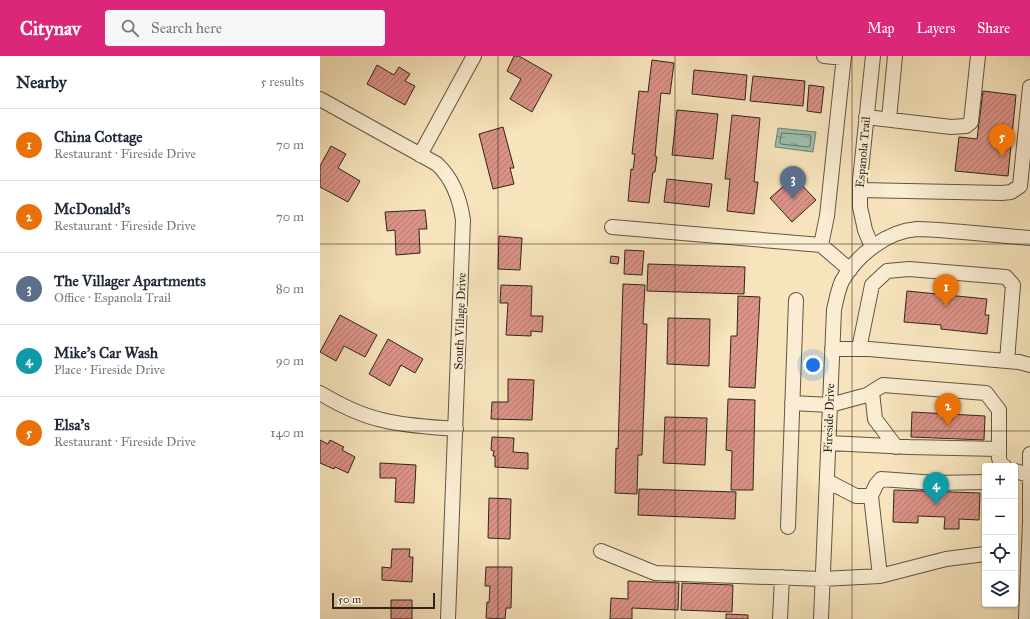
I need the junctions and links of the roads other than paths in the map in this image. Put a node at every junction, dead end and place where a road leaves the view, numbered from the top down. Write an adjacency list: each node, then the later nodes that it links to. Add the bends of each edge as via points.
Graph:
1 (474, 56): 11 (street)
2 (824, 56): 6 (street)
3 (873, 56): 9 (street, Espanola Trail)
4 (895, 56): 10 (street)
5 (978, 56): 10 (street, via 971,122 966,126 951,127)
6 (844, 57): 15 (street, via 828,216)
7 (1030, 87): 12 (street, via 1020,186 1011,192)
8 (320, 99): 11 (street, South Village Drive)
9 (866, 117): 10 (street); 12 (street, Espanola Trail)
10 (888, 119)
11 (420, 154): 27 (street, South Village Drive, via 445,172 461,206 463,220)
12 (860, 190): 16 (street, Espanola Trail, via 860,207)
13 (612, 227): 15 (street)
14 (1030, 238): 16 (street, Fireside Drive, via 946,230 917,230 904,232)
15 (821, 245): 17 (street)
16 (872, 247): 17 (street, Fireside Drive)
17 (850, 270): 19 (street, Fireside Drive, via 842,281 837,295)
18 (796, 300): 25 (street)
19 (832, 349): 20 (street); 26 (street, Fireside Drive)
20 (859, 349): 21 (street); 21 (street, via 872,285 887,271 909,269 1006,277 1013,285)
21 (1007, 361): 22 (street)
22 (1030, 365)
23 (872, 392): 26 (street); 29 (street, via 875,419); 30 (street, via 883,386 986,393 999,410)
24 (320, 393): 27 (street, via 359,413 382,420 405,425)
25 (792, 403): 26 (street); 40 (street)
26 (830, 405): 28 (street, Fireside Drive)
27 (456, 429): 47 (street, South Village Drive)
28 (828, 443): 29 (street); 35 (street, Fireside Drive)
29 (896, 446): 30 (street)
30 (999, 449): 32 (street)
31 (1030, 454): 34 (street)
32 (1000, 463)
33 (1018, 471): 34 (street)
34 (1029, 475): 38 (street)
35 (827, 481): 37 (street, via 856,496); 46 (street, Fireside Drive)
36 (982, 482): 37 (street, via 936,483 881,478)
37 (871, 496): 44 (street)
38 (1030, 518)
39 (1030, 522): 43 (street)
40 (788, 527)
41 (601, 551): 45 (street, via 656,573)
42 (982, 554): 44 (street, via 946,559)
43 (1022, 562): 50 (street)
44 (880, 576): 46 (street)
45 (782, 577): 46 (street); 48 (street)
46 (822, 579): 49 (street, Fireside Drive)
47 (448, 619)
48 (780, 619)
49 (821, 619)
50 (1026, 619)

